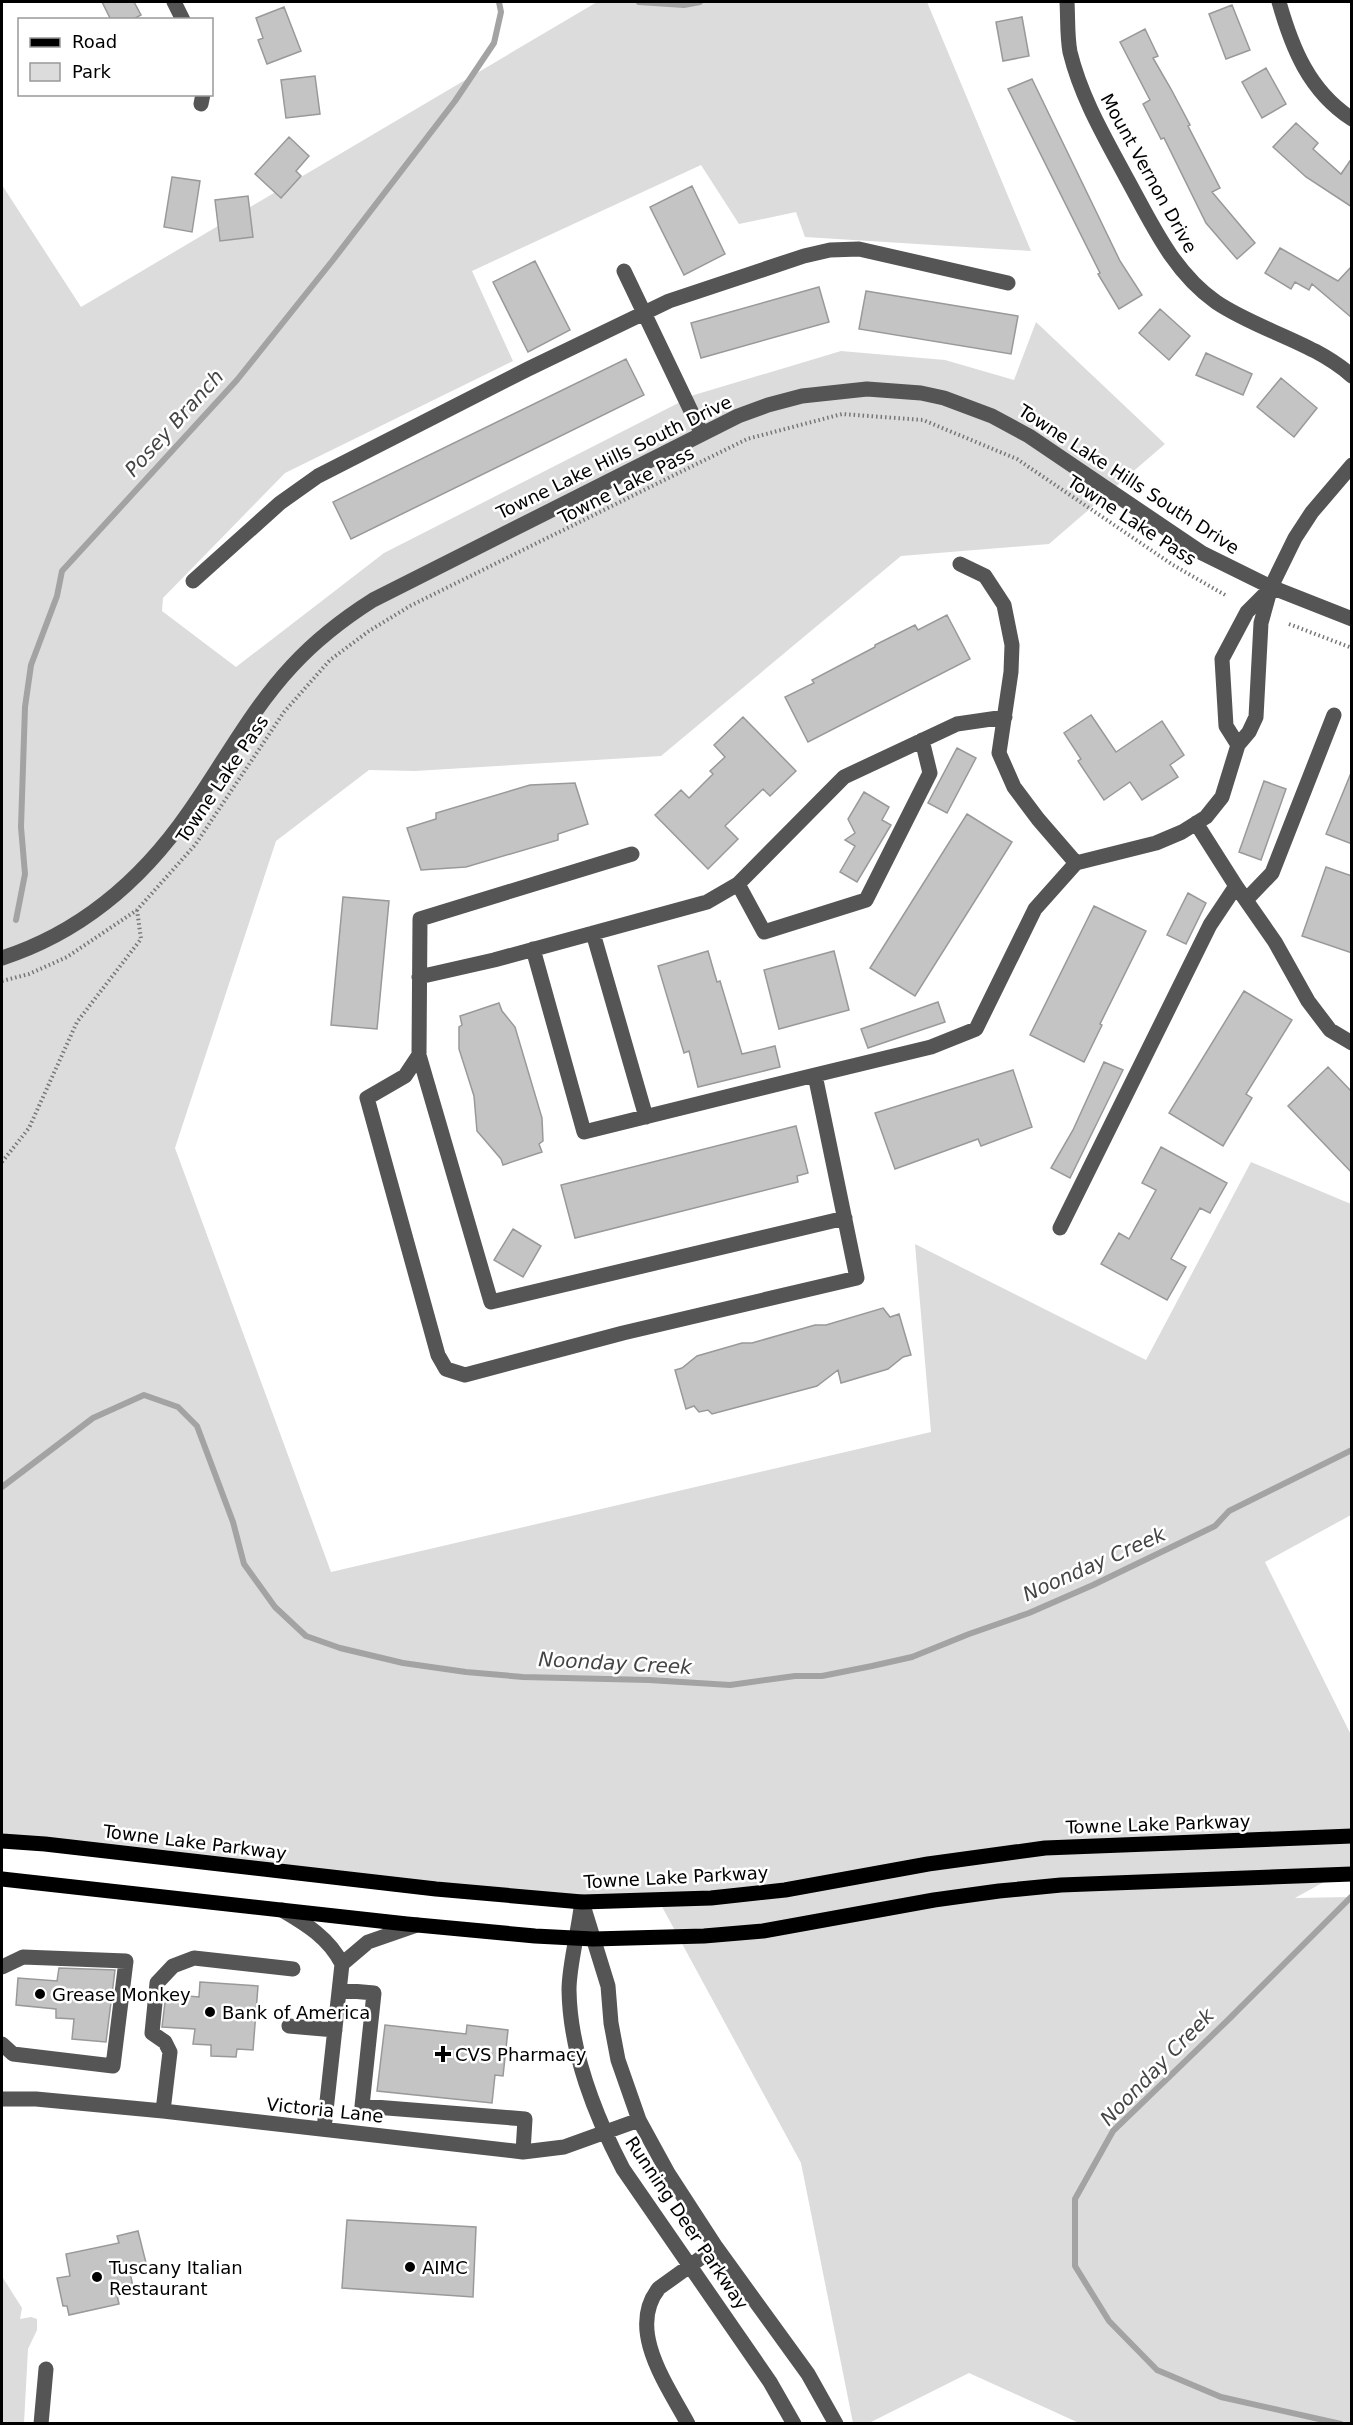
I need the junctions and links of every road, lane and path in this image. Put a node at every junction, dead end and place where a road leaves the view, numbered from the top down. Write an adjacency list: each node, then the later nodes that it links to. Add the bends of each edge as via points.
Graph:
1 (174, 2): 4 (street)
2 (1067, 2): 9 (street, Mount Vernon Drive, via 1070,50 1088,106 1175,263 1218,303 1312,349)
3 (1279, 2): 5 (street, via 1295,52 1309,76 1327,98)
4 (182, 18)
5 (1352, 118)
6 (624, 271): 8 (street)
7 (1008, 283): 8 (street, via 859,249 830,250 669,301)
8 (644, 313): 10 (street); 13 (street, via 318,476 280,503)
9 (1352, 376)
10 (702, 434): 14 (street, Towne Lake Hills South Drive, via 768,405 833,391 894,390 944,398 1010,425 1172,534); 32 (street, Towne Lake Hills South Drive, via 350,615 290,668 250,720 184,820 140,874 81,920 50,938)
11 (1352, 465): 14 (street, via 1311,512)
12 (960, 564): 20 (street, via 985,576 1004,604 1012,645)
13 (193, 581)
14 (1271, 587): 16 (street, Towne Lake Hills South Drive); 22 (street, via 1261,623 1256,717 1250,732); 22 (street, via 1247,612 1222,659 1226,726)
15 (1227, 596): 29 (path, Towne Lake Pass, via 1173,565 1017,459 923,420 842,414 747,439 410,606 330,660 284,712 195,845)
16 (1352, 620)
17 (1289, 624): 18 (path)
18 (1352, 648)
19 (1334, 715): 28 (street, via 1272,873)
20 (1005, 717): 21 (street, via 957,724); 25 (street, via 999,753 1014,787)
21 (922, 740): 26 (street, via 844,777); 26 (street, via 930,773 866,900 764,932)
22 (1238, 745): 23 (street, via 1222,797)
23 (1196, 823): 25 (street, via 1156,843); 27 (street)
24 (632, 854): 33 (street, via 420,919)
25 (1076, 863): 37 (street, via 1035,909 976,1029 931,1047)
26 (738, 884): 30 (street, via 707,902)
27 (1236, 886): 28 (street); 41 (street, via 1210,924)
28 (1246, 900): 35 (street, via 1330,1030)
29 (137, 910): 34 (path, Towne Lake Pass, via 67,957); 39 (path, via 141,939 77,1022 29,1128)
30 (593, 933): 31 (street); 38 (street)
31 (534, 949): 33 (street); 38 (street, via 584,1132)
32 (2, 957)
33 (419, 977): 36 (street)
34 (2, 981)
35 (1352, 1043)
36 (419, 1055): 40 (street, via 491,1302); 40 (street, via 405,1076 367,1098 438,1355 446,1369 465,1376 623,1333 857,1278)
37 (815, 1075): 38 (street); 40 (street)
38 (646, 1117)
39 (2, 1162)
40 (845, 1218)
41 (1060, 1228)
42 (1352, 1836): 46 (main road, Towne Lake Parkway, via 1033,1850 785,1890 711,1898)
43 (2, 1841): 46 (main road, Towne Lake Parkway)
44 (1352, 1874): 50 (main road, via 1128,1881 999,1891 763,1931)
45 (2, 1879): 47 (main road)
46 (582, 1902): 49 (street, Running Deer Parkway); 50 (street, Running Deer Parkway)
47 (279, 1908): 48 (main road); 51 (street, via 314,1930 332,1947)
48 (417, 1925): 49 (main road); 51 (street, via 368,1942)
49 (577, 1939): 50 (main road); 63 (street, Running Deer Parkway, via 569,1989 575,2036 581,2067)
50 (594, 1939): 61 (street, Running Deer Parkway, via 608,1986 618,2060)
51 (342, 1964): 54 (street)
52 (2, 1967): 57 (street, via 23,1957 126,1961 113,2066 13,2055)
53 (293, 1969): 60 (street, via 194,1958 173,1966 157,1983 152,2034 165,2042 170,2052)
54 (340, 1990): 56 (street); 59 (street, via 374,1994 362,2106)
55 (289, 2026): 56 (street)
56 (335, 2030): 62 (street)
57 (2, 2044)
58 (2, 2099): 60 (street, Victoria Lane)
59 (378, 2108): 64 (street); 65 (street, via 525,2119)
60 (163, 2111): 62 (street, Victoria Lane)
61 (639, 2120): 63 (street, Victoria Lane); 66 (street, Running Deer Parkway)
62 (324, 2129): 64 (street, Victoria Lane)
63 (604, 2133): 65 (street, Victoria Lane, via 564,2147); 67 (street, Running Deer Parkway, via 623,2169)
64 (376, 2135): 65 (street, Victoria Lane)
65 (523, 2152)
66 (716, 2247): 67 (street); 72 (street, Running Deer Parkway, via 808,2374)
67 (690, 2265): 70 (street, via 659,2288 645,2316 650,2348); 71 (street, Running Deer Parkway)
68 (46, 2369): 69 (street)
69 (41, 2424)
70 (688, 2424)
71 (794, 2424)
72 (836, 2424)

